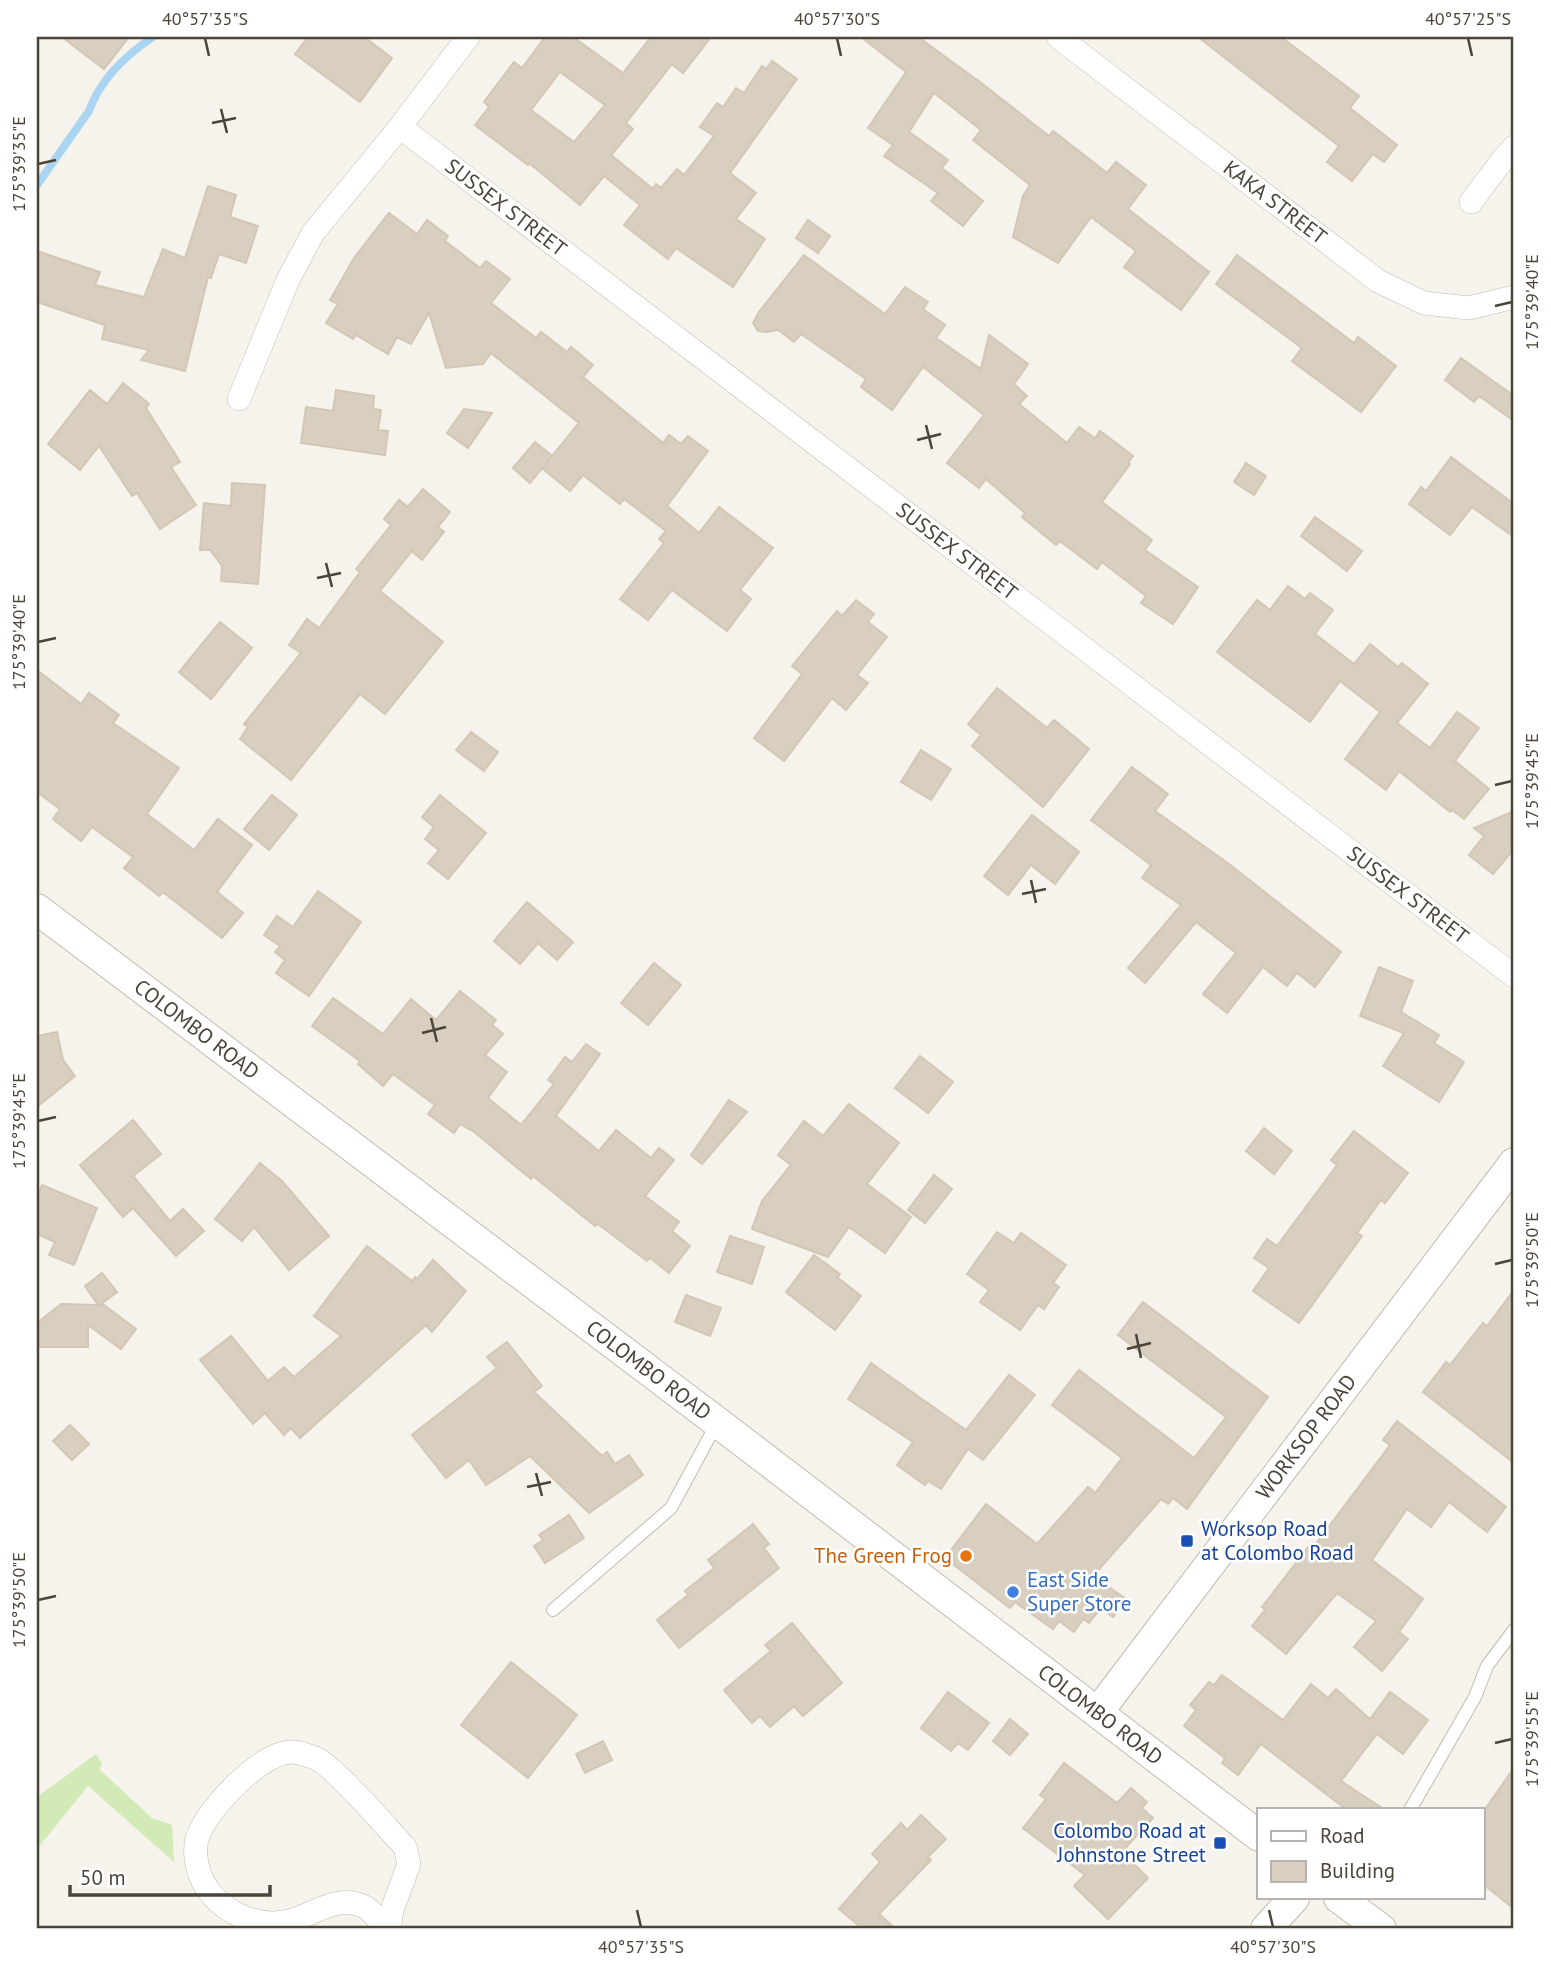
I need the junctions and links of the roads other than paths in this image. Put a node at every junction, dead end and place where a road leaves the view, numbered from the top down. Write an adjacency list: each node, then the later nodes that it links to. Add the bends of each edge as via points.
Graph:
1 (468, 37): 3 (street)
2 (1058, 37): 6 (street, KAKA STREET, via 1378,281 1424,303 1469,308)
3 (400, 127): 7 (street, via 313,233 288,280); 9 (street, SUSSEX STREET)
4 (1514, 147): 5 (street)
5 (1471, 202)
6 (1514, 297)
7 (239, 399)
8 (37, 909): 11 (street, COLOMBO ROAD)
9 (1514, 976)
10 (1514, 1163): 14 (street, WORKSOP ROAD)
11 (718, 1422): 12 (lane, via 671,1508); 14 (street, COLOMBO ROAD)
12 (554, 1610)
13 (1514, 1630): 15 (lane, via 1488,1666)
14 (1098, 1712): 16 (street, COLOMBO ROAD)
15 (1411, 1808)
16 (1257, 1834)
17 (1293, 1899): 20 (street)
18 (1346, 1900): 21 (street)
19 (388, 1929): 19 (street, via 365,1907 343,1902 290,1921 269,1923 242,1917 207,1890 195,1849 199,1832 249,1771 292,1752 318,1759 405,1847 410,1864)
20 (1266, 1929)
21 (1381, 1929)

